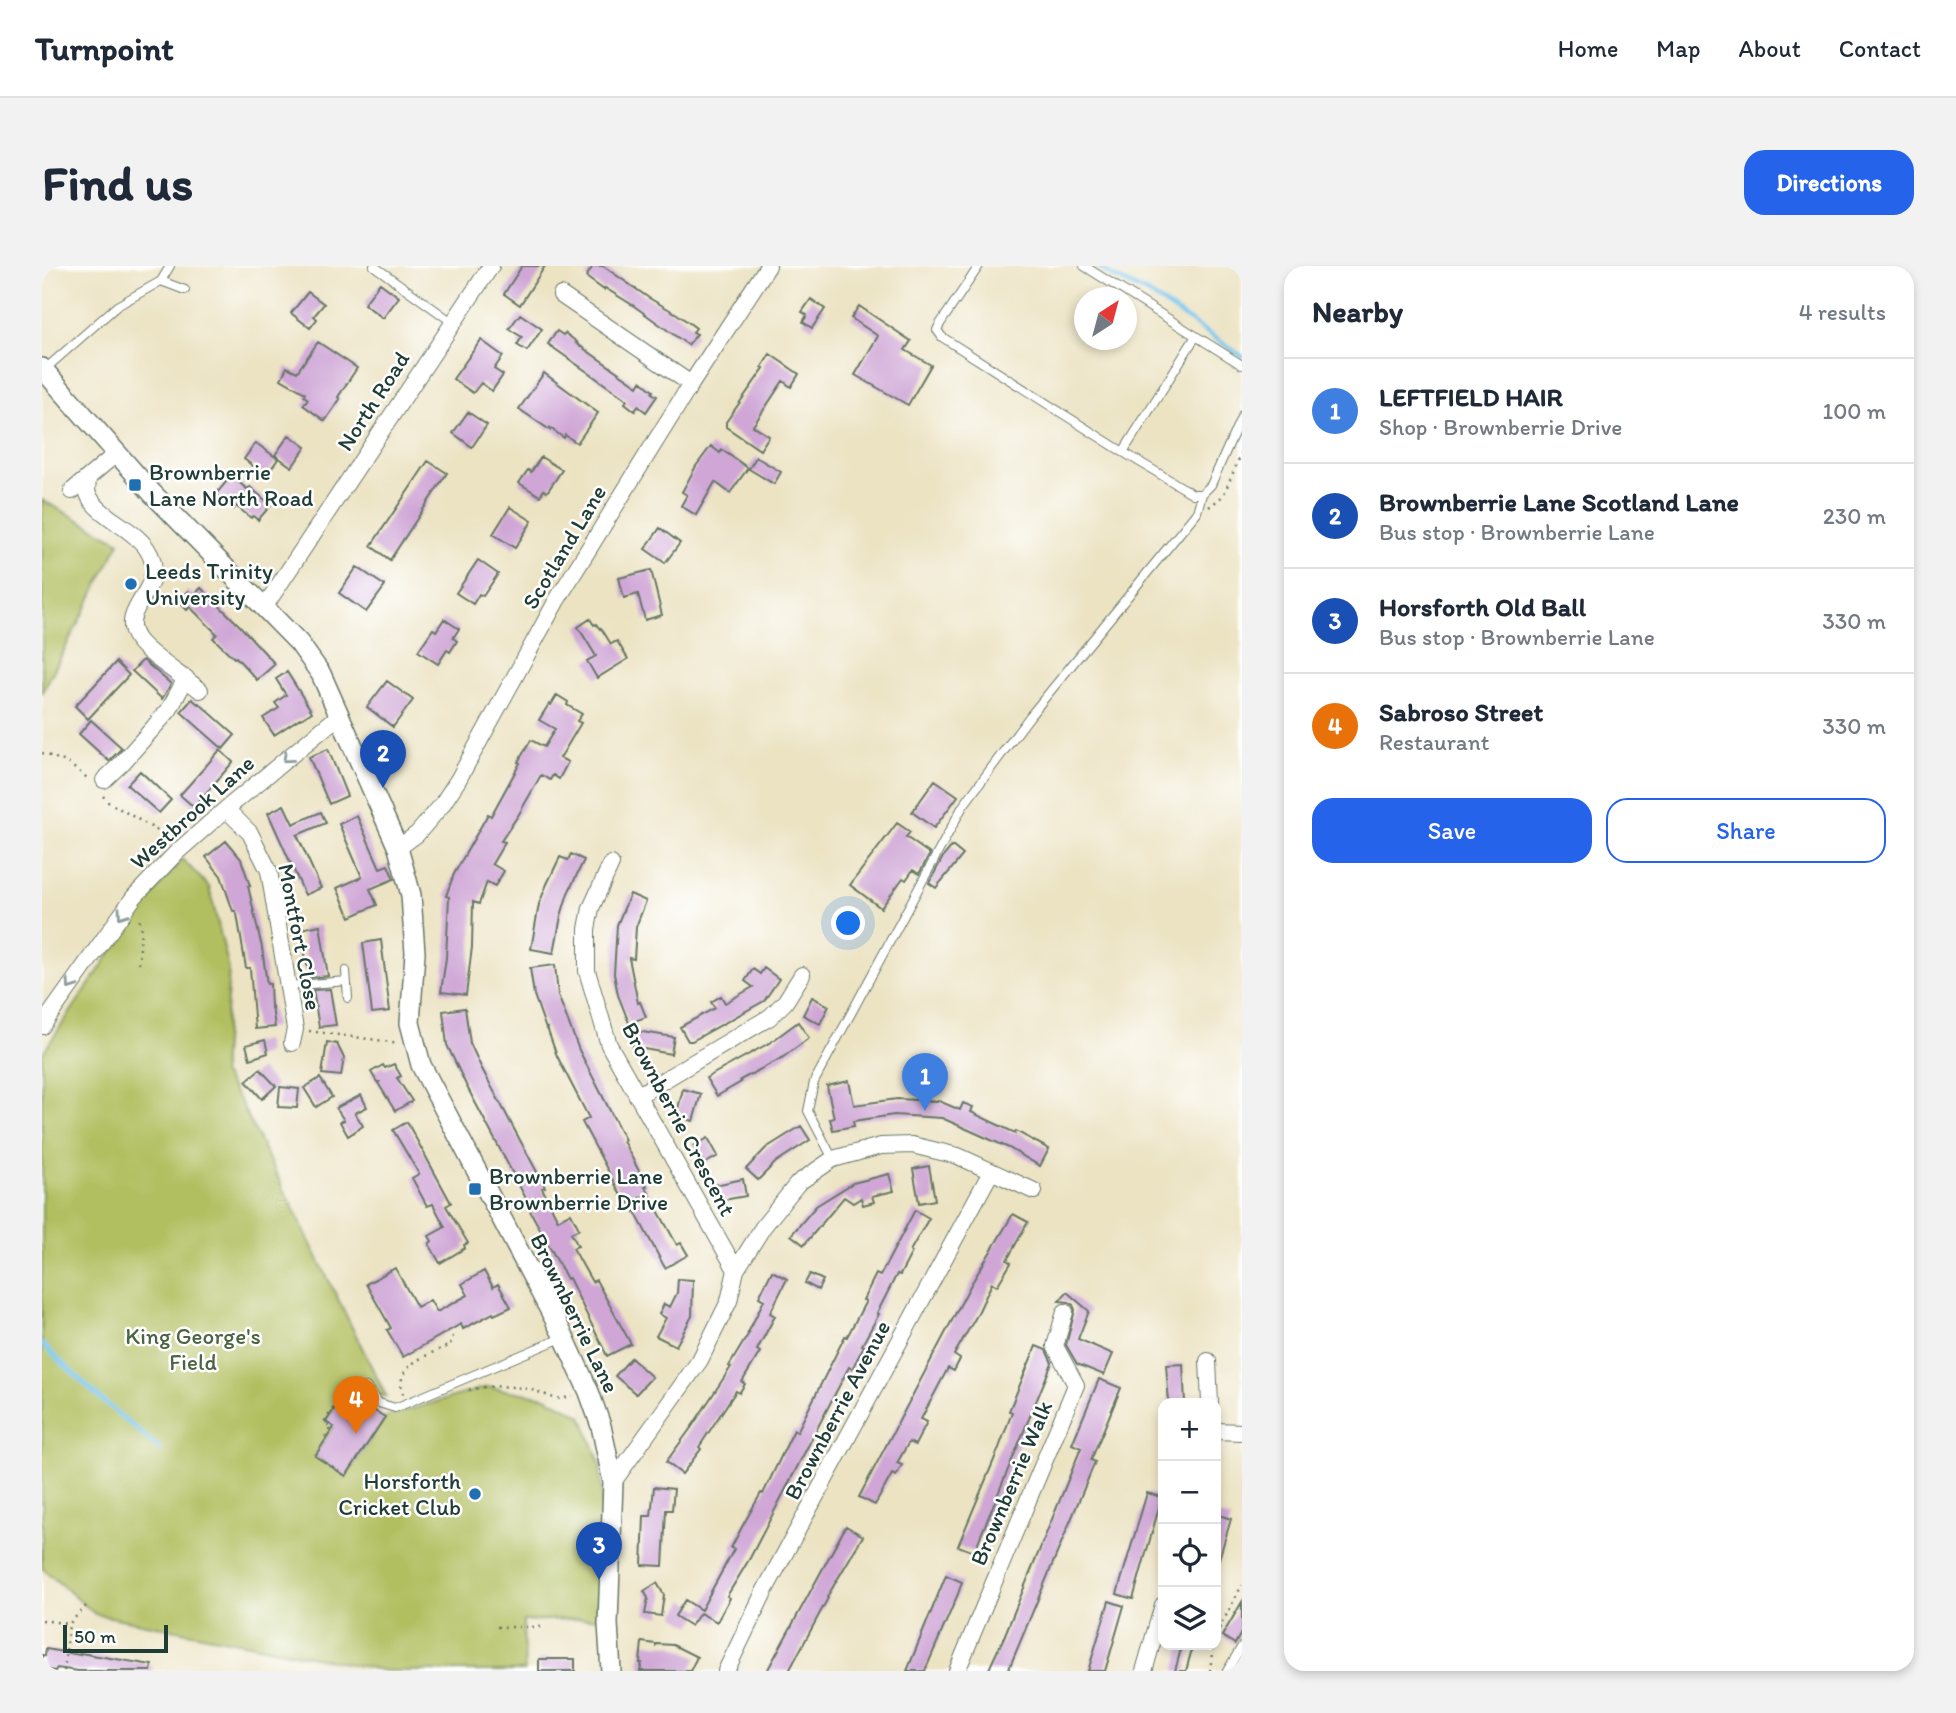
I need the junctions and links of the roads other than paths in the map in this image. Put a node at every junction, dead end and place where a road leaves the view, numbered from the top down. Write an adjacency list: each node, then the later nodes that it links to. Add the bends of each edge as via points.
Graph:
1 (374, 266): 10 (lane)
2 (491, 266): 10 (street, North Road)
3 (768, 266): 14 (street, Scotland Lane)
4 (979, 266): 16 (lane, via 940,324 937,330 942,337)
5 (1084, 266): 11 (lane)
6 (169, 267): 7 (lane)
7 (162, 281): 8 (lane); 13 (lane, via 117,306)
8 (185, 290)
9 (561, 295): 14 (street)
10 (452, 322): 21 (street, North Road)
11 (1196, 336): 12 (lane); 16 (lane)
12 (1242, 365)
13 (43, 369): 17 (street, Brownberrie Lane)
14 (691, 384): 27 (street, Scotland Lane, via 557,600 458,780 417,834)
15 (1242, 415): 20 (lane, via 1212,485)
16 (1123, 452): 20 (lane, via 1193,494)
17 (117, 453): 18 (street); 21 (street, Brownberrie Lane)
18 (88, 479): 19 (street); 22 (street, via 87,492 95,505 134,534 152,560 150,587 131,621 135,638)
19 (72, 491)
20 (1202, 494): 37 (lane, via 1197,512 1030,716 963,806 814,1082 808,1111)
21 (265, 606): 24 (street, Brownberrie Lane, via 321,674)
22 (186, 678): 23 (street); 25 (street, via 170,710)
23 (200, 690)
24 (340, 715): 26 (street, Westbrook Lane, one-way to 26); 27 (street, Brownberrie Lane)
25 (101, 788)
26 (226, 809): 32 (street, Montfort Close, via 250,833 269,871); 34 (street, Westbrook Lane, one-way to 34, via 134,897)
27 (398, 848): 42 (street, Brownberrie Lane, via 411,895 415,953 410,1023 421,1065)
28 (611, 864): 36 (street, Brownberrie Crescent, via 591,908 587,971 608,1045)
29 (346, 971): 31 (lane)
30 (802, 975): 36 (street, via 770,1017)
31 (346, 981): 32 (lane); 33 (lane)
32 (288, 986): 35 (street, Montfort Close)
33 (348, 998)
34 (42, 1026)
35 (293, 1036)
36 (637, 1096): 40 (street, Brownberrie Crescent)
37 (833, 1159): 38 (street, via 881,1146 912,1145 958,1156); 40 (street, via 798,1183)
38 (991, 1172): 39 (street); 52 (street, Brownberrie Avenue, via 765,1590)
39 (1034, 1191)
40 (736, 1270): 48 (street, via 729,1301 700,1360)
41 (1065, 1312): 53 (street, Brownberrie Walk, via 1055,1346 1076,1385)
42 (564, 1337): 44 (lane, via 395,1408 379,1403); 48 (street, Brownberrie Lane, via 601,1426)
43 (1209, 1361): 45 (street)
44 (366, 1387)
45 (1210, 1398)
46 (1221, 1431): 47 (street)
47 (1242, 1432)
48 (612, 1482): 51 (street, Brownberrie Lane)
49 (1158, 1622): 54 (street)
50 (1242, 1646): 55 (lane)
51 (611, 1671)
52 (726, 1671)
53 (957, 1671)
54 (1144, 1671)
55 (1227, 1671)

